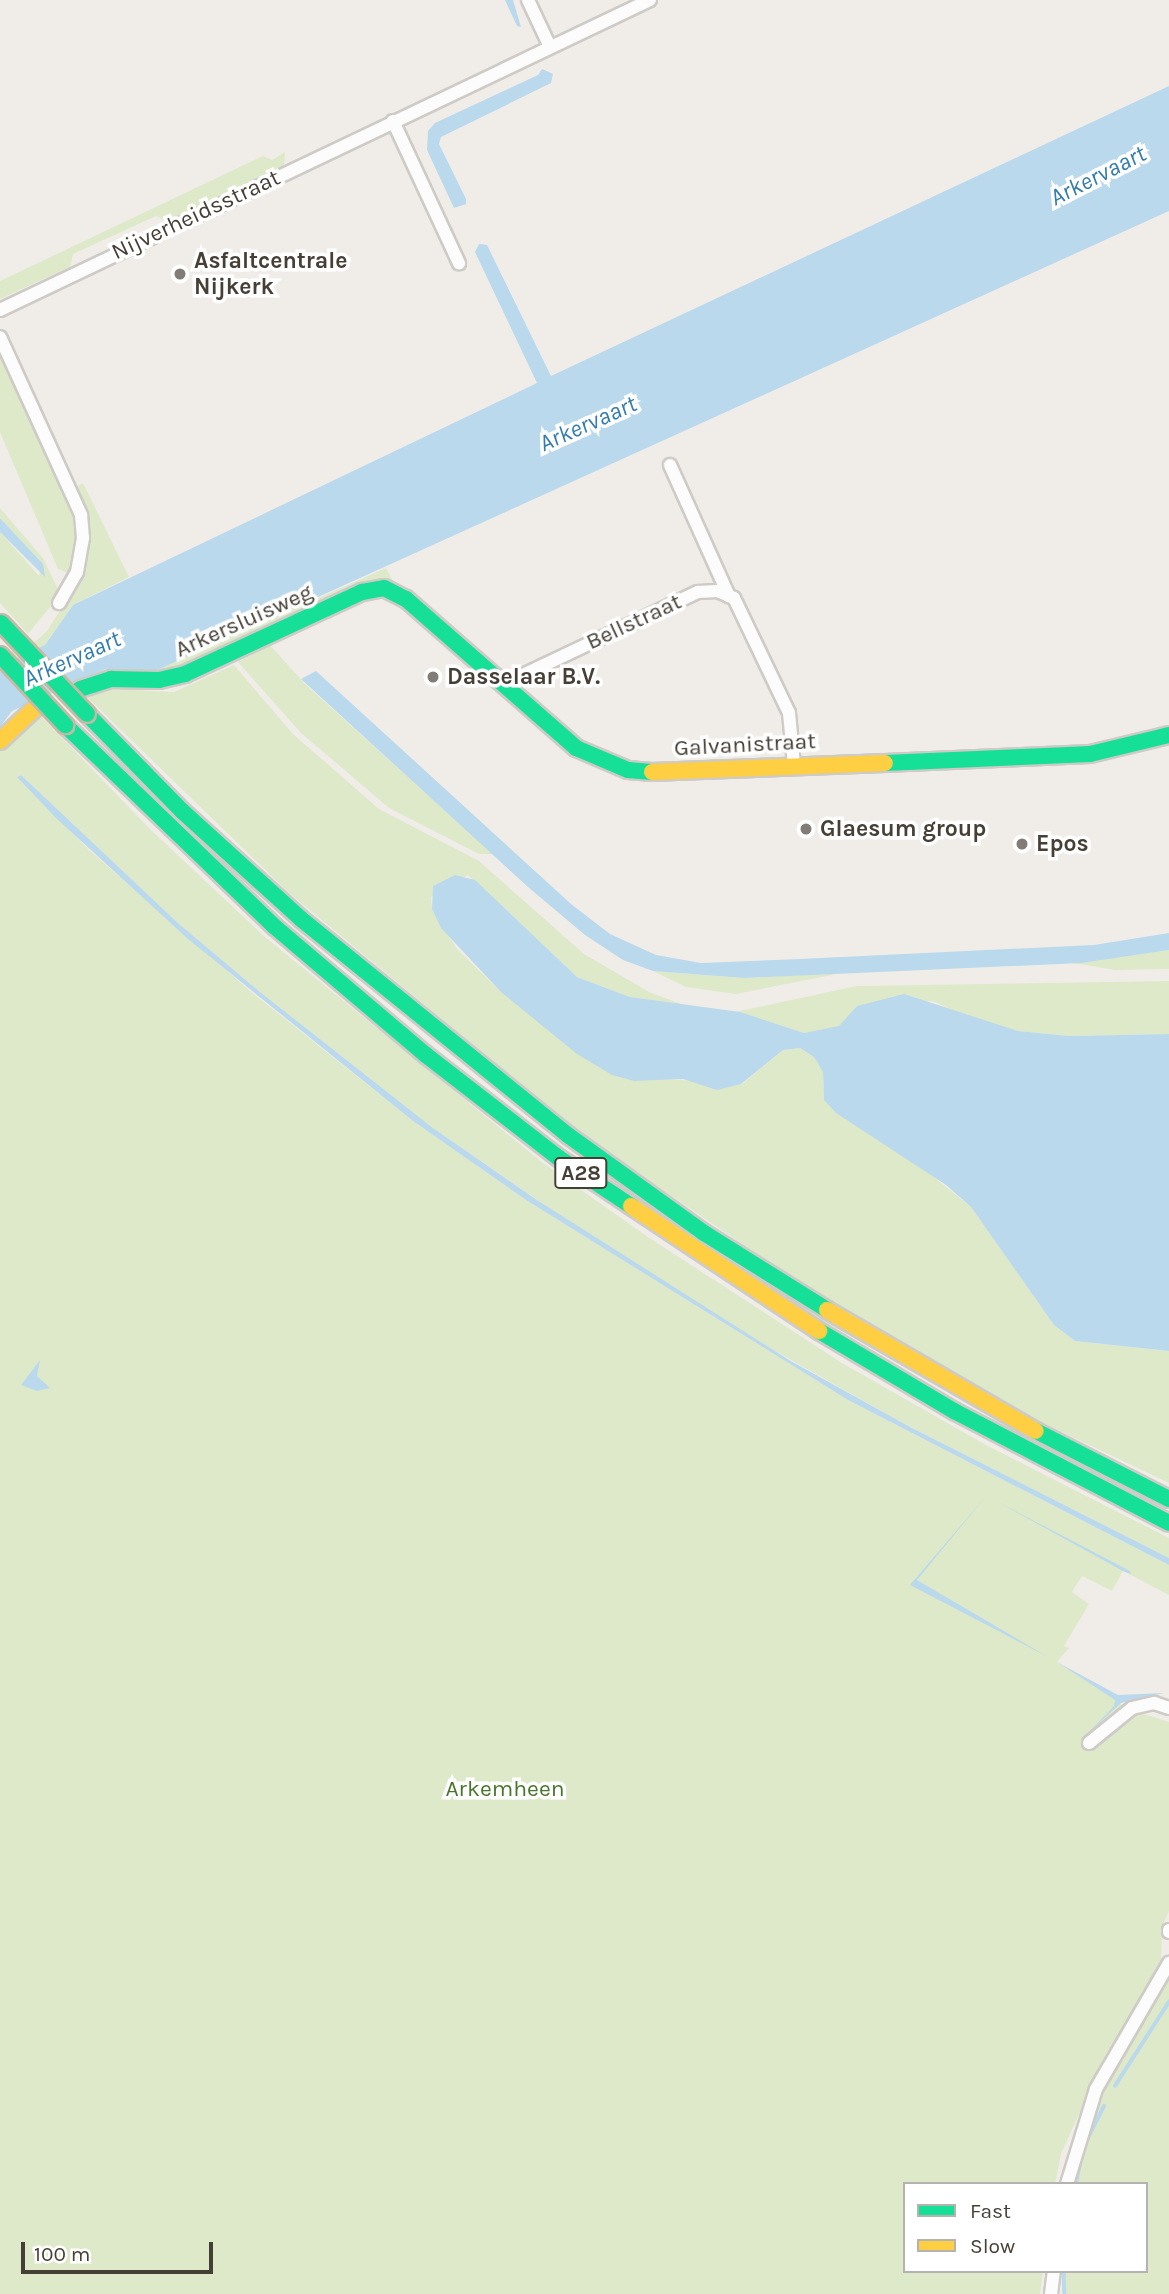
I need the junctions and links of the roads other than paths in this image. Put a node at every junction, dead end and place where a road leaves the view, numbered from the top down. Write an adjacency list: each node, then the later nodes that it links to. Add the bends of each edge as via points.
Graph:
1 (528, 0): 3 (street)
2 (650, 0): 3 (street, Nijverheidsstraat)
3 (551, 47): 4 (street, Nijverheidsstraat)
4 (393, 121): 5 (street); 6 (street, Nijverheidsstraat)
5 (459, 262)
6 (0, 310)
7 (0, 337): 11 (street, via 80,515 83,538 77,572)
8 (670, 465): 10 (street)
9 (384, 588): 14 (main road, Galvanistraat, via 406,599); 15 (main road, Arkersluisweg, via 362,592 185,674 159,680 111,679)
10 (729, 596): 14 (street, Bellstraat, via 698,592); 19 (street, via 734,598 789,713)
11 (59, 603)
12 (1, 623): 20 (main road, A28, bridge, via 182,811 301,919 569,1136 704,1233 827,1310 1083,1458)
13 (0, 655): 21 (main road, A28, bridge, via 162,823 275,927 426,1055 559,1158 820,1332 954,1411)
14 (504, 684): 19 (main road, Galvanistraat, via 576,748 628,769 658,772)
15 (80, 689)
16 (33, 710): 18 (main road)
17 (1169, 735): 19 (main road, Galvanistraat, via 1090,754)
18 (0, 741)
19 (794, 765)
20 (1169, 1499)
21 (1169, 1523)
22 (1169, 1708): 23 (street, via 1154,1703 1132,1708)
23 (1089, 1743)
24 (1169, 1964): 25 (street, via 1096,2089)
25 (1069, 2182)
26 (1054, 2273): 27 (street)
27 (1051, 2294)

